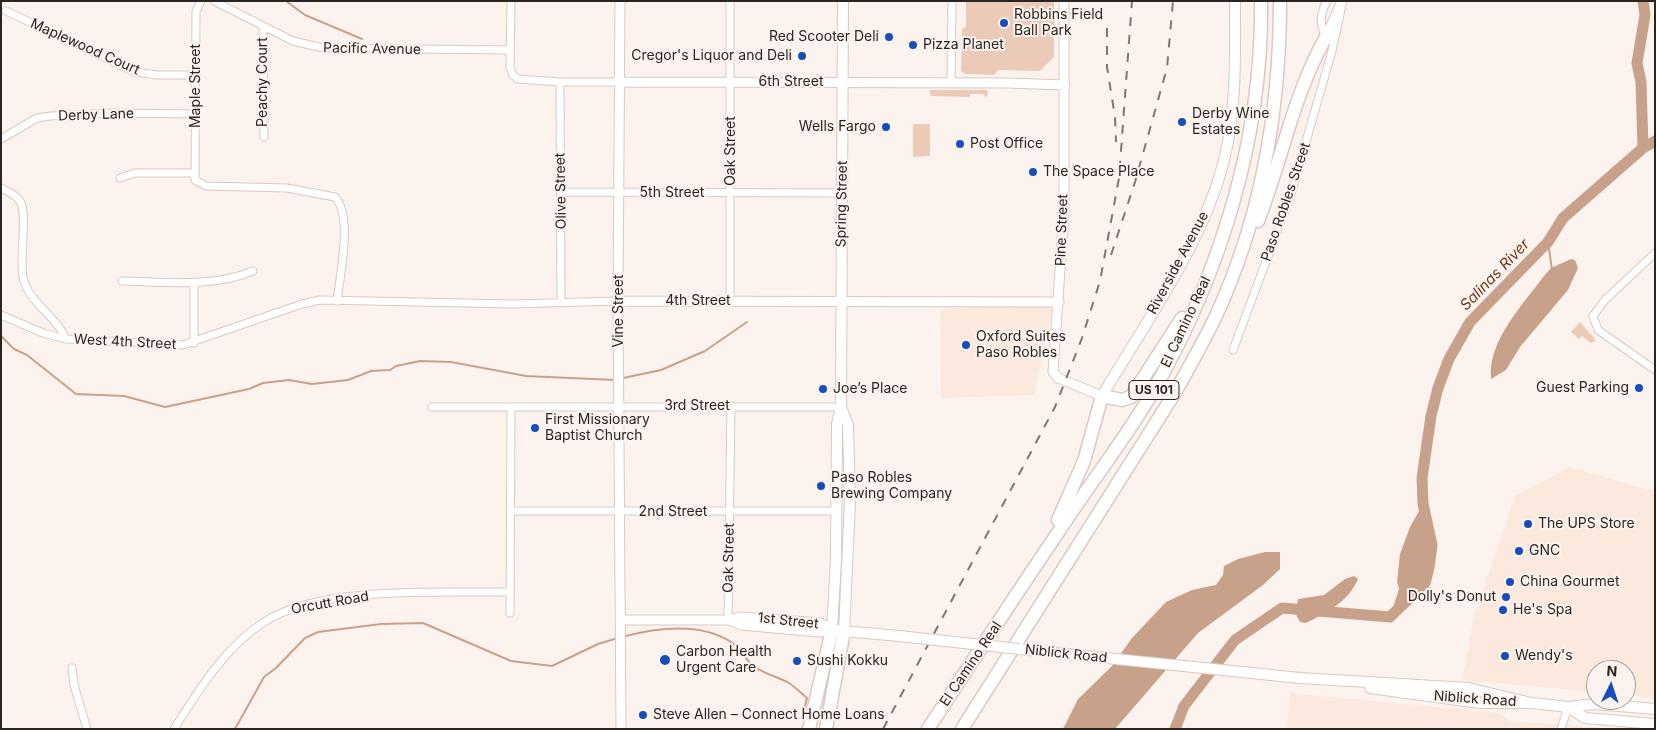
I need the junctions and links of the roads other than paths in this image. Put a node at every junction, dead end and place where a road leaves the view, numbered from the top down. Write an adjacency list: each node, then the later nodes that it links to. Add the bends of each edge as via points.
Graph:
1 (201, 1): 19 (street, Maple Street, via 196,11)
2 (214, 1): 15 (street, Pacific Avenue)
3 (511, 1): 17 (street)
4 (620, 1): 21 (street, Vine Street)
5 (730, 1): 22 (street, Oak Street)
6 (842, 1): 23 (main road, Spring Street)
7 (952, 1): 24 (street)
8 (1064, 1): 25 (street, Pine Street)
9 (1234, 1): 54 (main road, Riverside Avenue, via 1233,103 1226,152 1216,188 1186,254)
10 (1261, 1): 41 (highway, El Camino Real / US 101, via 1252,122 1228,221)
11 (1280, 1): 37 (highway, El Camino Real / US 101, via 1275,98 1269,141 1260,189)
12 (1327, 1): 16 (street, via 1321,20)
13 (1342, 2): 16 (street, Paso Robles Street); 18 (street, Paso Robles Street)
14 (6, 11): 19 (street, Maplewood Court, via 135,72)
15 (263, 26): 17 (street, Pacific Avenue, via 293,41 323,48); 27 (street, Peachy Court)
16 (1326, 37): 18 (street); 37 (highway, via 1303,83 1270,189 1248,245)
17 (510, 50): 20 (street, 6th Street, via 511,72 518,79)
18 (1332, 51): 51 (street, Paso Robles Street, via 1290,196)
19 (196, 75): 26 (street, Maple Street)
20 (560, 82): 21 (street, 6th Street); 32 (street, Olive Street)
21 (621, 82): 22 (street, 6th Street); 33 (street, Vine Street)
22 (730, 82): 23 (street, 6th Street); 34 (street, Oak Street)
23 (842, 82): 24 (street, 6th Street); 35 (main road, Spring Street)
24 (952, 82): 25 (street, 6th Street)
25 (1065, 85): 47 (street, Pine Street)
26 (196, 114): 28 (street, Derby Lane, via 51,116 37,118); 29 (street, Maple Street)
27 (264, 137)
28 (1, 139)
29 (195, 173): 30 (street, via 135,173); 42 (street, via 195,180 206,186 287,188 335,197 344,212)
30 (120, 178)
31 (1, 188): 49 (street, via 17,197 23,210 24,284 34,300 61,327)
32 (561, 192): 33 (street, 5th Street); 43 (street, Olive Street)
33 (620, 192): 34 (street, 5th Street); 44 (street, Vine Street)
34 (731, 193): 35 (street, 5th Street); 45 (street, Oak Street)
35 (842, 193): 46 (main road, Spring Street)
36 (1655, 253): 53 (street, via 1605,300 1594,316 1598,330)
37 (1235, 268): 80 (highway, El Camino Real / US 101, via 1197,355)
38 (253, 271): 40 (street, via 228,280)
39 (122, 282): 40 (street)
40 (194, 282): 50 (street)
41 (1204, 288): 54 (highway, via 1189,305 1131,397 1122,400); 68 (highway, El Camino Real / US 101, via 1154,389)
42 (337, 301): 43 (street, 4th Street, via 513,304); 50 (street, West 4th Street, via 302,304)
43 (561, 301): 44 (street, 4th Street)
44 (618, 301): 45 (street, 4th Street); 58 (street, Vine Street)
45 (730, 301): 46 (street, 4th Street)
46 (841, 302): 47 (street, 4th Street); 59 (main road, Spring Street)
47 (1059, 302): 54 (street, Pine Street, via 1053,362 1055,376)
48 (1, 315): 49 (street, West 4th Street)
49 (66, 339): 50 (street, West 4th Street, via 172,345)
50 (194, 343)
51 (1233, 350)
52 (1655, 360): 53 (street)
53 (1652, 369)
54 (1102, 396): 68 (highway, via 1084,461 1070,496)
55 (730, 406): 58 (street, 3rd Street); 59 (street, 3rd Street); 63 (street, Oak Street)
56 (432, 407): 57 (street, 3rd Street)
57 (511, 407): 58 (street, 3rd Street); 60 (street)
58 (619, 407): 62 (street, Vine Street)
59 (841, 407): 61 (main road, Spring Street, via 837,424); 69 (main road, Spring Street, via 848,424 850,502)
60 (510, 511): 62 (street, 2nd Street); 64 (street)
61 (836, 511): 63 (street, 2nd Street); 69 (main road, Spring Street)
62 (619, 512): 63 (street, 2nd Street); 66 (street, Vine Street)
63 (730, 512): 67 (street, Oak Street)
64 (510, 592): 65 (street); 75 (street, Orcutt Road, via 370,594 280,612 248,634 226,657 207,678)
65 (510, 613)
66 (620, 620): 67 (street, 1st Street); 76 (street, Vine Street)
67 (728, 620): 69 (street, 1st Street, via 741,625 819,632)
68 (998, 624): 79 (highway, El Camino Real / US 101)
69 (838, 630): 71 (main road, Niblick Road, bridge, via 1300,678 1480,703); 77 (highway); 78 (highway)
70 (72, 668): 74 (street)
71 (1568, 706): 72 (main road, Niblick Road, via 1595,704); 73 (main road, Niblick Road, via 1584,718); 81 (street)
72 (1655, 709)
73 (1655, 724)
74 (87, 729)
75 (174, 729)
76 (621, 729)
77 (809, 729)
78 (826, 729)
79 (928, 729)
80 (962, 729)
81 (1561, 729)

